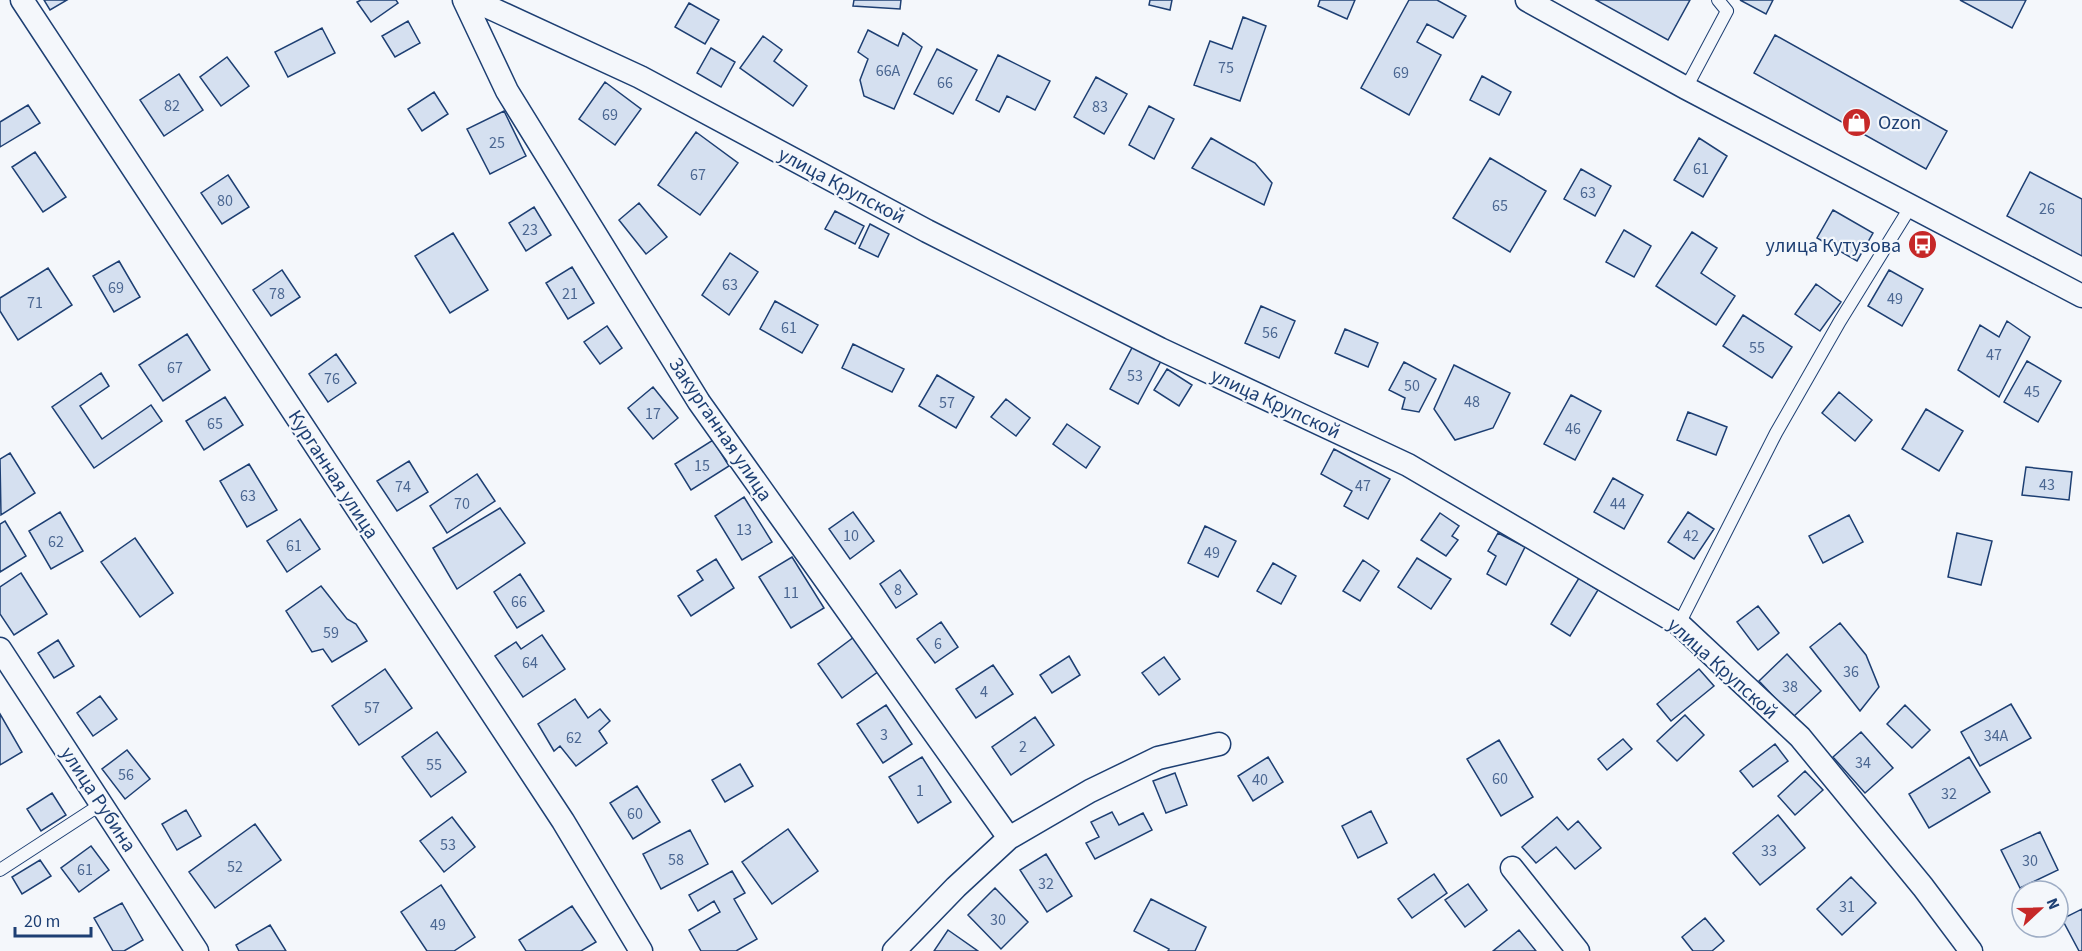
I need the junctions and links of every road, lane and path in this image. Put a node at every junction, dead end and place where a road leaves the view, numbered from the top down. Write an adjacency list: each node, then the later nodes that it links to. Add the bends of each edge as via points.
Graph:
1 (22, 0): 17 (street, Курганная улица, via 563,821)
2 (464, 0): 13 (street, Закурганная улица, via 507,91 699,402)
3 (473, 0): 9 (street, улица Крупской, via 640,77 1160,349 1408,465)
4 (1527, 0): 6 (street)
5 (1718, 0): 6 (lane, via 1727,11)
6 (1686, 88): 7 (street)
7 (1911, 206): 8 (street); 9 (lane, via 1776,433)
8 (2082, 296)
9 (1678, 624): 20 (street, улица Крупской, via 1800,737 1923,886)
10 (0, 649): 12 (street, улица Рубина)
11 (1219, 744): 13 (street, via 1158,758 1090,791)
12 (103, 803): 15 (lane); 16 (street, улица Рубина)
13 (1009, 838): 18 (street)
14 (1512, 868): 19 (street)
15 (0, 870)
16 (196, 951)
17 (641, 951)
18 (894, 951)
19 (1578, 951)
20 (1971, 951)

